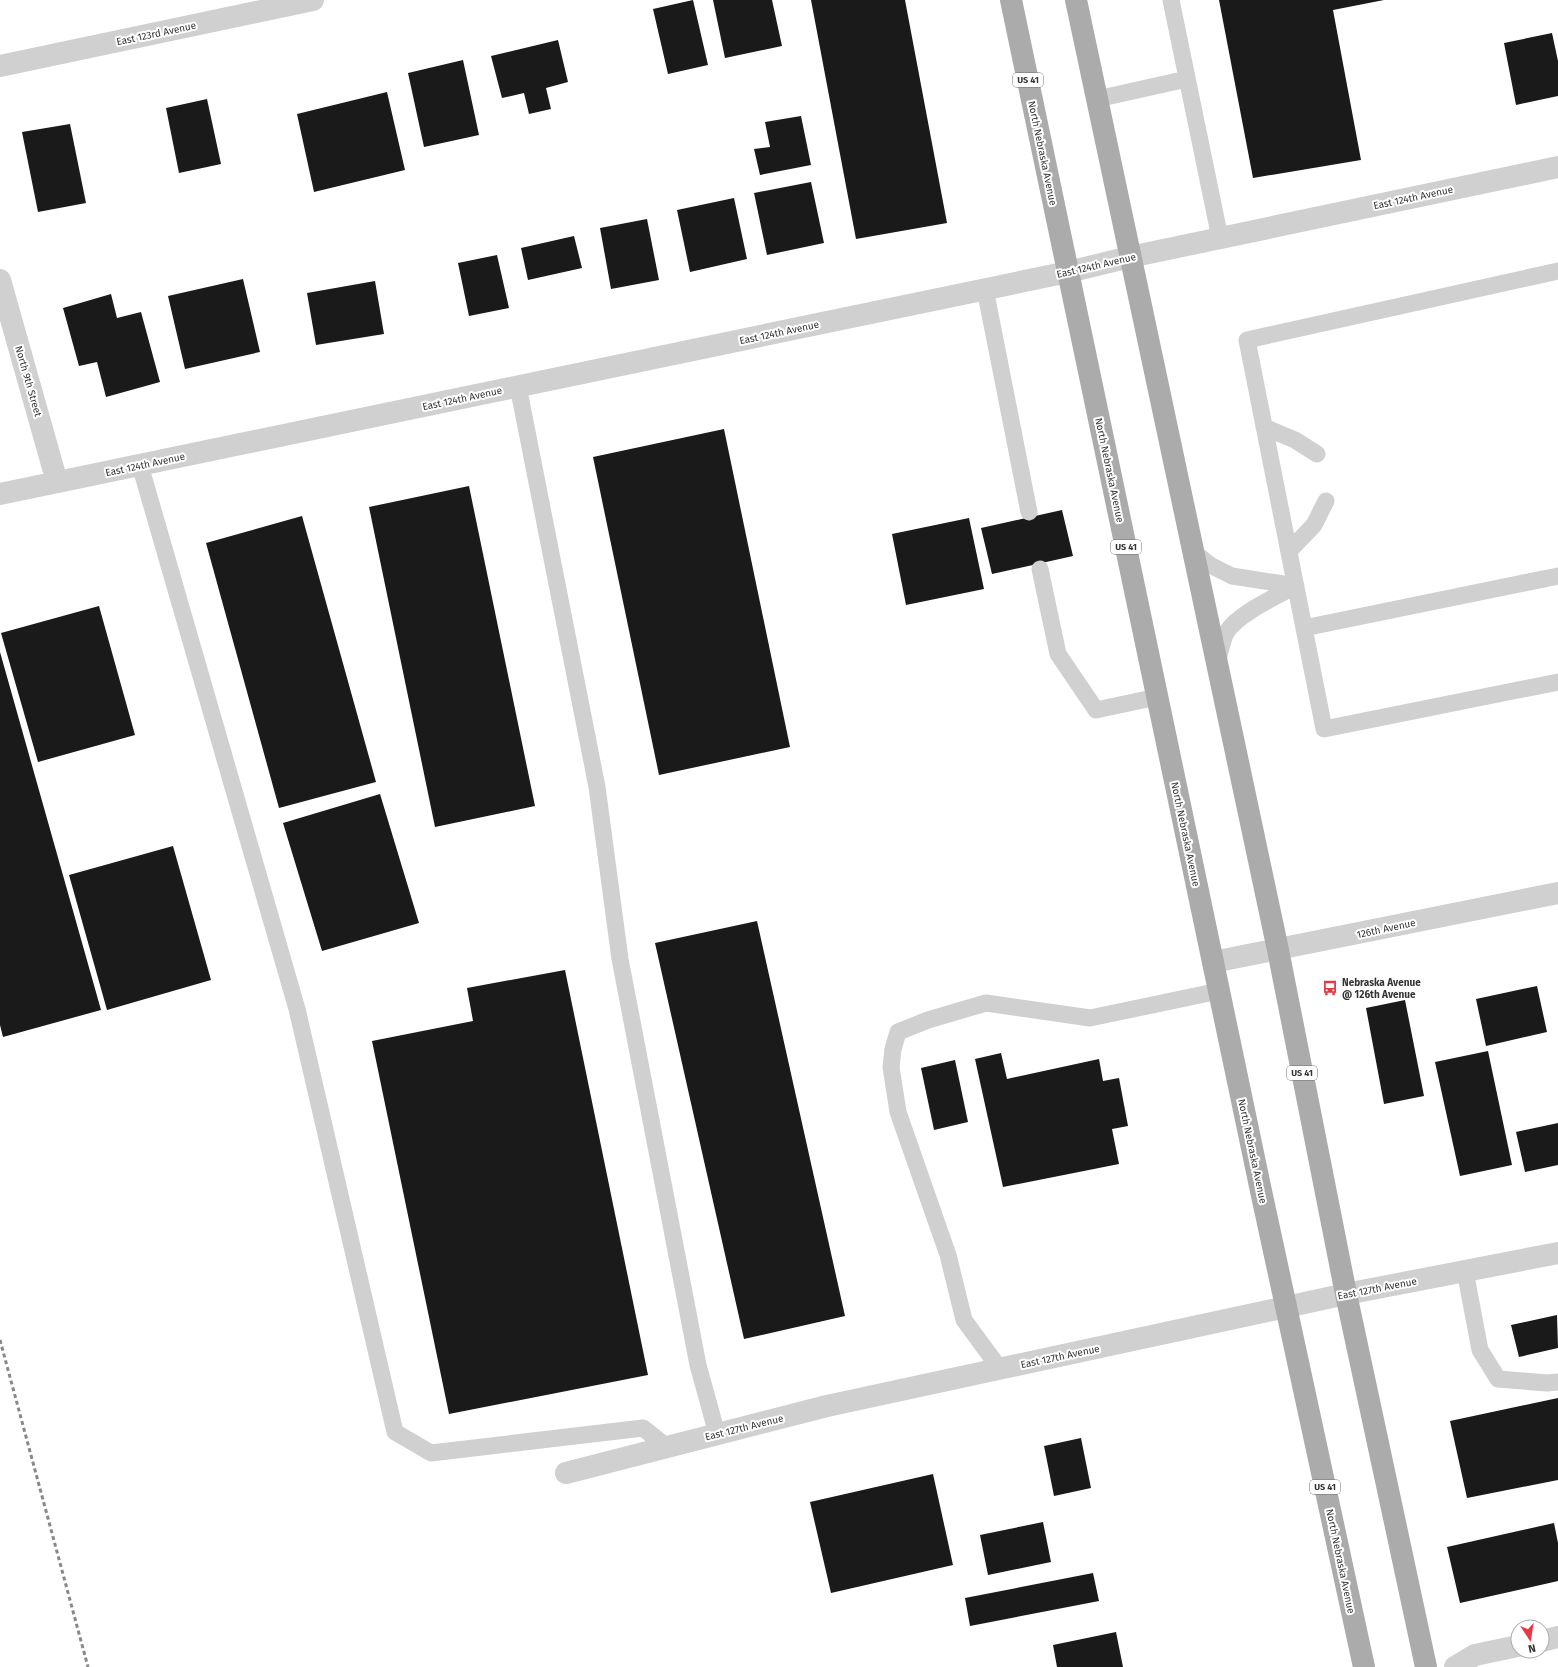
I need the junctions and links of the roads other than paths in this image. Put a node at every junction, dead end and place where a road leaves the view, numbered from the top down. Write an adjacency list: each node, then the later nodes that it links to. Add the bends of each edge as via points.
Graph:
1 (313, 0): 5 (street, East 123rd Avenue)
2 (1011, 0): 12 (main road, North Nebraska Avenue / US 41)
3 (1076, 0): 7 (main road, US 41)
4 (1171, 0): 6 (lane)
5 (0, 66)
6 (1187, 79): 7 (lane); 9 (lane)
7 (1097, 99): 10 (main road, US 41)
8 (1558, 167): 9 (street, East 124th Avenue)
9 (1220, 238): 10 (street, East 124th Avenue)
10 (1130, 257): 12 (street, East 124th Avenue); 24 (main road, US 41)
11 (1558, 271): 16 (lane, via 1247,340)
12 (1068, 272): 14 (street, East 124th Avenue); 31 (main road, North Nebraska Avenue / US 41)
13 (0, 280): 19 (street, North 9th Street)
14 (985, 289): 15 (street, East 124th Avenue); 22 (lane)
15 (518, 386): 18 (street, East 124th Avenue); 42 (lane, via 597,787 620,959 698,1365)
16 (1264, 427): 17 (lane, via 1295,440); 23 (lane)
17 (1317, 454)
18 (140, 465): 19 (street, East 124th Avenue); 43 (lane, via 297,1009 395,1432 431,1453 643,1428)
19 (57, 482): 20 (street, East 124th Avenue)
20 (0, 494)
21 (1326, 500): 23 (lane, via 1314,525)
22 (1029, 512)
23 (1289, 551): 27 (lane)
24 (1194, 552): 27 (lane, via 1210,565 1232,576); 29 (main road, US 41)
25 (1040, 569): 31 (lane, via 1058,654 1096,710)
26 (1558, 576): 28 (lane)
27 (1296, 586): 28 (lane); 29 (lane, via 1240,618 1226,632)
28 (1304, 628): 30 (lane, via 1324,729)
29 (1217, 664): 33 (main road, US 41)
30 (1558, 682)
31 (1157, 698): 34 (main road, North Nebraska Avenue / US 41)
32 (1558, 893): 33 (street, 126th Avenue)
33 (1278, 950): 34 (street, 126th Avenue); 38 (main road, US 41)
34 (1213, 962): 35 (main road, North Nebraska Avenue / US 41)
35 (1219, 991): 39 (main road, North Nebraska Avenue / US 41); 40 (lane, via 1090,1018 986,1003 928,1020 898,1032 891,1067 898,1112 948,1255 964,1320)
36 (1558, 1254): 37 (street, East 127th Avenue)
37 (1465, 1271): 38 (street, East 127th Avenue); 41 (lane, via 1480,1350 1498,1380)
38 (1346, 1294): 39 (street, East 127th Avenue); 47 (main road, US 41)
39 (1286, 1307): 40 (street, East 127th Avenue); 46 (main road, North Nebraska Avenue / US 41)
40 (1000, 1369): 42 (street, East 127th Avenue, via 827,1406)
41 (1558, 1382)
42 (717, 1434): 43 (street, East 127th Avenue)
43 (667, 1447): 44 (street, East 127th Avenue)
44 (566, 1473)
45 (1510, 1648): 48 (street, via 1475,1655)
46 (1364, 1667)
47 (1426, 1667)
48 (1455, 1667)

